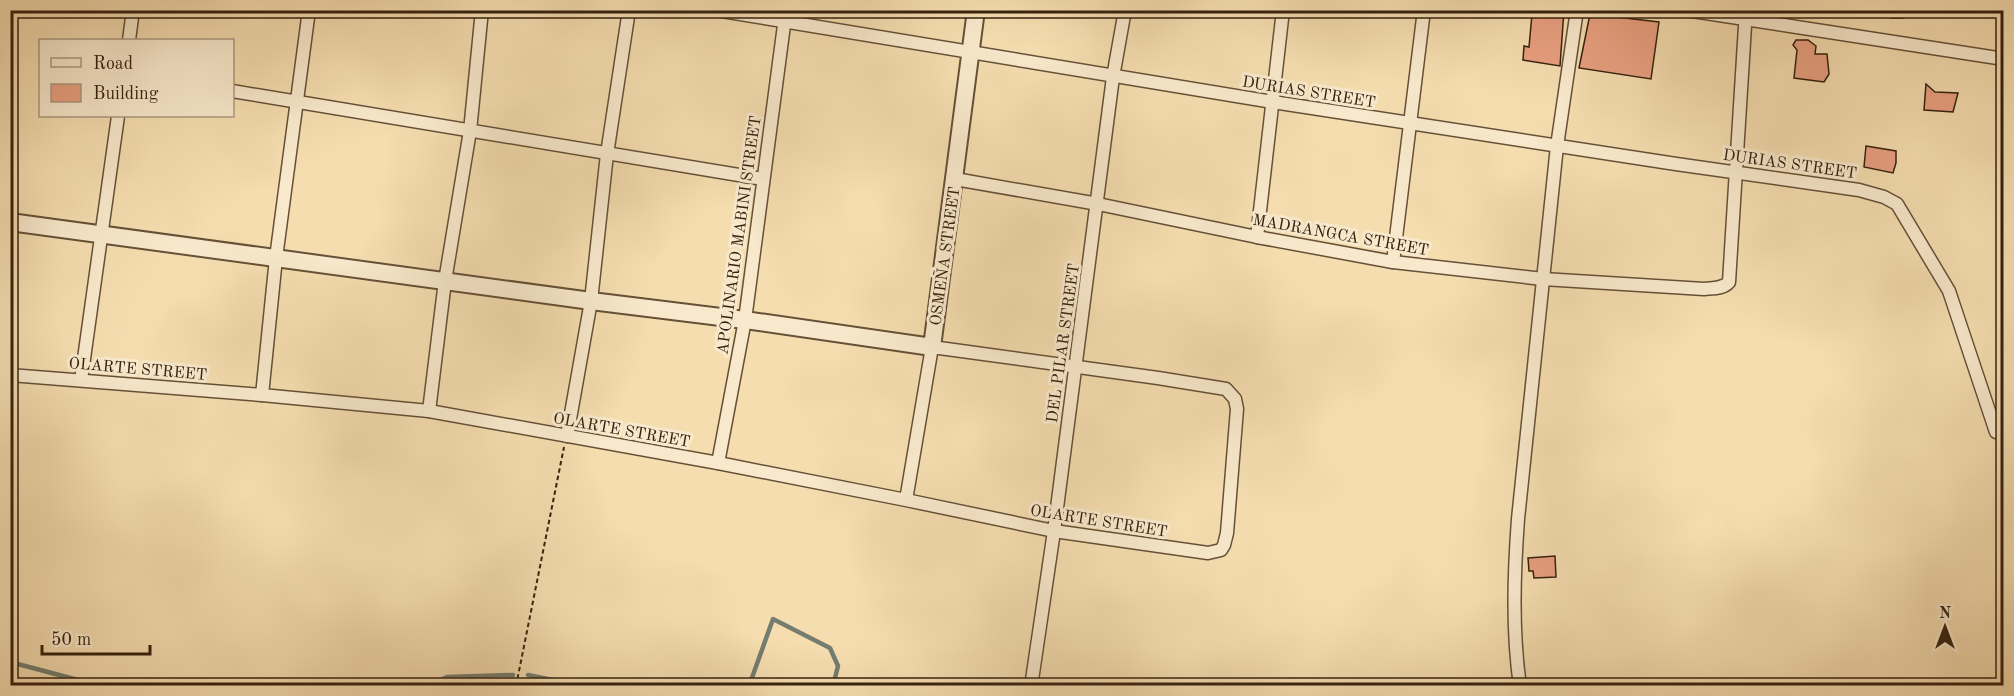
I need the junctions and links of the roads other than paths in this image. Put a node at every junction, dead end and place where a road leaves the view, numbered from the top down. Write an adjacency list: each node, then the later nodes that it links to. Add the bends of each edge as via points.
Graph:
1 (133, 10): 14 (street)
2 (309, 10): 20 (street)
3 (482, 10): 23 (street)
4 (629, 10): 25 (street)
5 (716, 10): 13 (street, DURIAS STREET)
6 (976, 10): 15 (street, OSMEÑA STREET)
7 (1125, 10): 17 (street, DEL PILAR STREET)
8 (1282, 10): 19 (street)
9 (1425, 10): 22 (street)
10 (1577, 10): 24 (street)
11 (1686, 10): 12 (street)
12 (1745, 15): 16 (street); 26 (street)
13 (786, 16): 15 (street, DURIAS STREET); 27 (street, APOLINARIO MABINI STREET)
14 (129, 39)
15 (971, 52): 17 (street, DURIAS STREET); 28 (street, OSMEÑA STREET)
16 (2004, 59)
17 (1113, 77): 19 (street, DURIAS STREET); 29 (street, DEL PILAR STREET)
18 (234, 91): 20 (street)
19 (1272, 102): 22 (street, DURIAS STREET); 32 (street)
20 (297, 103): 23 (street); 33 (street)
21 (118, 117): 31 (street)
22 (1409, 123): 24 (street, DURIAS STREET); 34 (street)
23 (470, 131): 25 (street); 36 (street)
24 (1557, 146): 26 (street, DURIAS STREET); 35 (street)
25 (607, 154): 27 (street); 37 (street)
26 (1735, 171): 35 (street, MADRANGCA STREET, via 1726,286 1704,289); 45 (street, DURIAS STREET, via 1859,190 1884,196 1897,204 1949,291)
27 (763, 179): 38 (street, APOLINARIO MABINI STREET)
28 (955, 179): 29 (street, MADRANGCA STREET); 39 (street, OSMEÑA STREET)
29 (1098, 204): 32 (street, MADRANGCA STREET); 40 (street, DEL PILAR STREET)
30 (10, 222): 31 (street)
31 (102, 233): 33 (street); 42 (street)
32 (1257, 237): 34 (street, MADRANGCA STREET)
33 (276, 258): 36 (street); 43 (street)
34 (1393, 262): 35 (street, MADRANGCA STREET)
35 (1543, 279): 51 (street, via 1514,571)
36 (445, 281): 37 (street); 44 (street)
37 (591, 301): 38 (street); 46 (street)
38 (745, 320): 39 (street); 47 (street, APOLINARIO MABINI STREET)
39 (932, 347): 40 (street); 48 (street, OSMEÑA STREET)
40 (1075, 367): 49 (street, DEL PILAR STREET); 49 (street, OLARTE STREET, via 1215,387 1230,393 1237,409 1227,533 1221,550 1208,553)
41 (10, 375): 42 (street, OLARTE STREET)
42 (81, 380): 43 (street, OLARTE STREET)
43 (262, 395): 44 (street, OLARTE STREET)
44 (429, 411): 46 (street, OLARTE STREET)
45 (1996, 432)
46 (567, 436): 47 (street, OLARTE STREET)
47 (718, 464): 48 (street, OLARTE STREET)
48 (906, 500): 49 (street, OLARTE STREET)
49 (1054, 531): 50 (street, DEL PILAR STREET)
50 (1032, 680)
51 (1520, 686)

